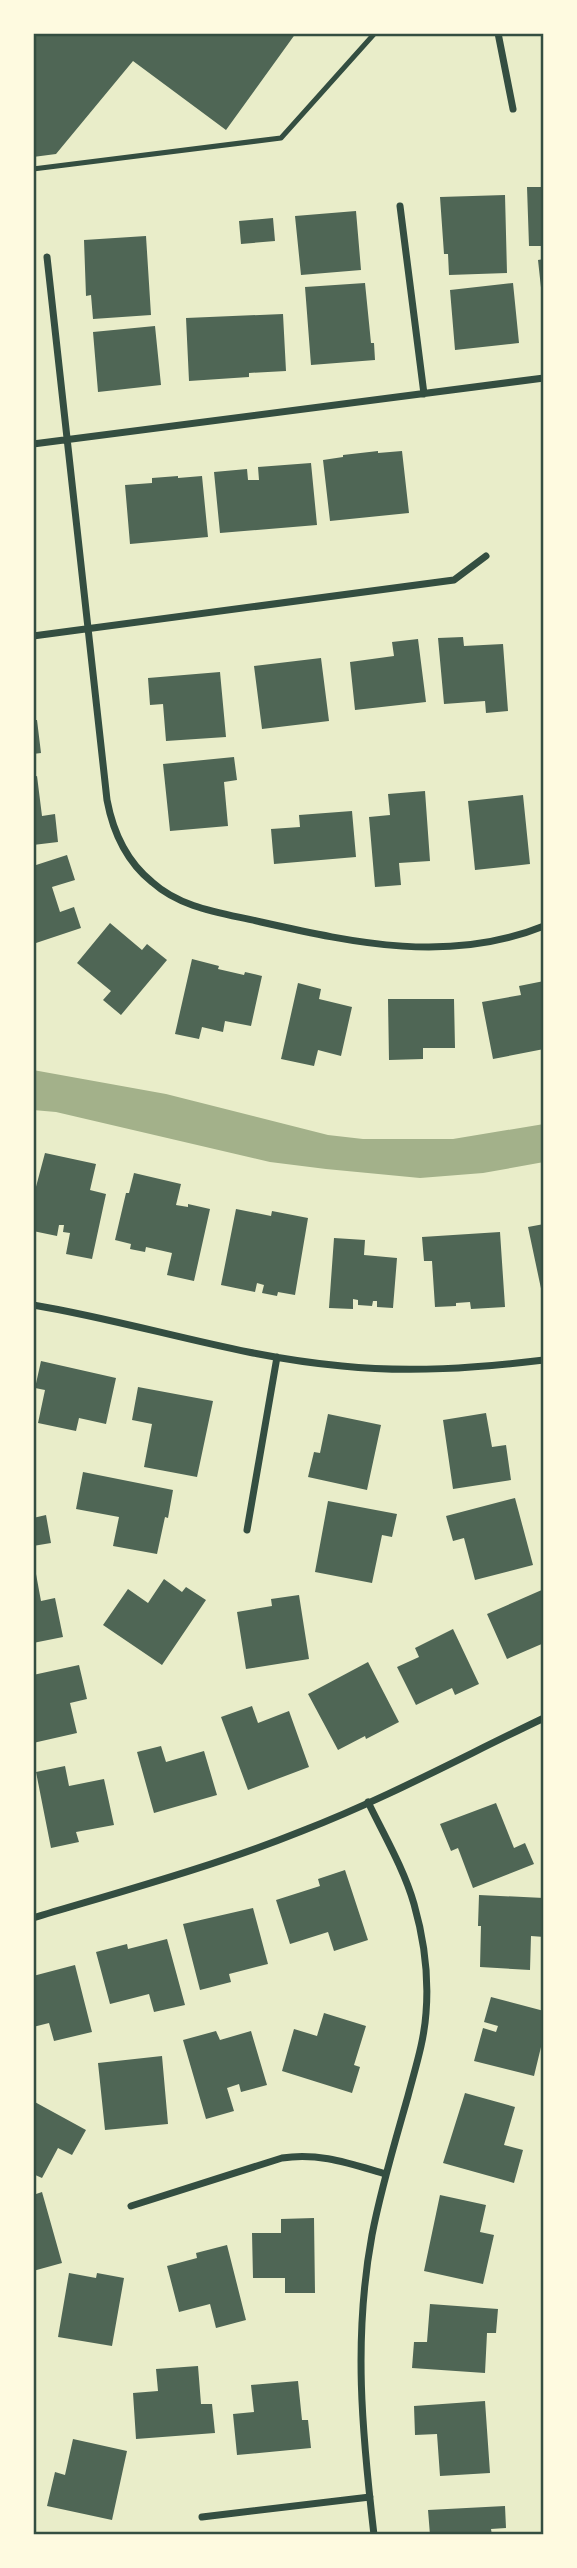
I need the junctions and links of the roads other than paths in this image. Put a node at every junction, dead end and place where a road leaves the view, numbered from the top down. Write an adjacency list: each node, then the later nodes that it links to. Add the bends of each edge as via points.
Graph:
1 (375, 33): 4 (lane, via 281,138)
2 (498, 33): 3 (street)
3 (513, 109)
4 (33, 169)
5 (400, 206): 8 (street)
6 (47, 257): 9 (street)
7 (544, 378): 8 (street)
8 (424, 394): 9 (street)
9 (68, 440): 10 (street); 12 (street)
10 (33, 444)
11 (486, 556): 12 (street, via 454,580)
12 (87, 629): 13 (street); 14 (street, via 110,816 131,860 166,893 195,907 384,946 468,944)
13 (33, 636)
14 (544, 926)
15 (33, 1305): 16 (street)
16 (277, 1357): 17 (street, via 406,1370); 18 (street)
17 (544, 1360)
18 (247, 1530)
19 (544, 1718): 20 (street)
20 (368, 1802): 21 (street, via 247,1851); 22 (street, via 413,1901 427,1976 420,2052)
21 (33, 1918)
22 (386, 2174): 23 (street, via 332,2159 282,2158); 24 (street, via 372,2235 360,2354)
23 (131, 2206)
24 (370, 2497): 25 (street); 26 (street)
25 (202, 2517)
26 (374, 2535)

